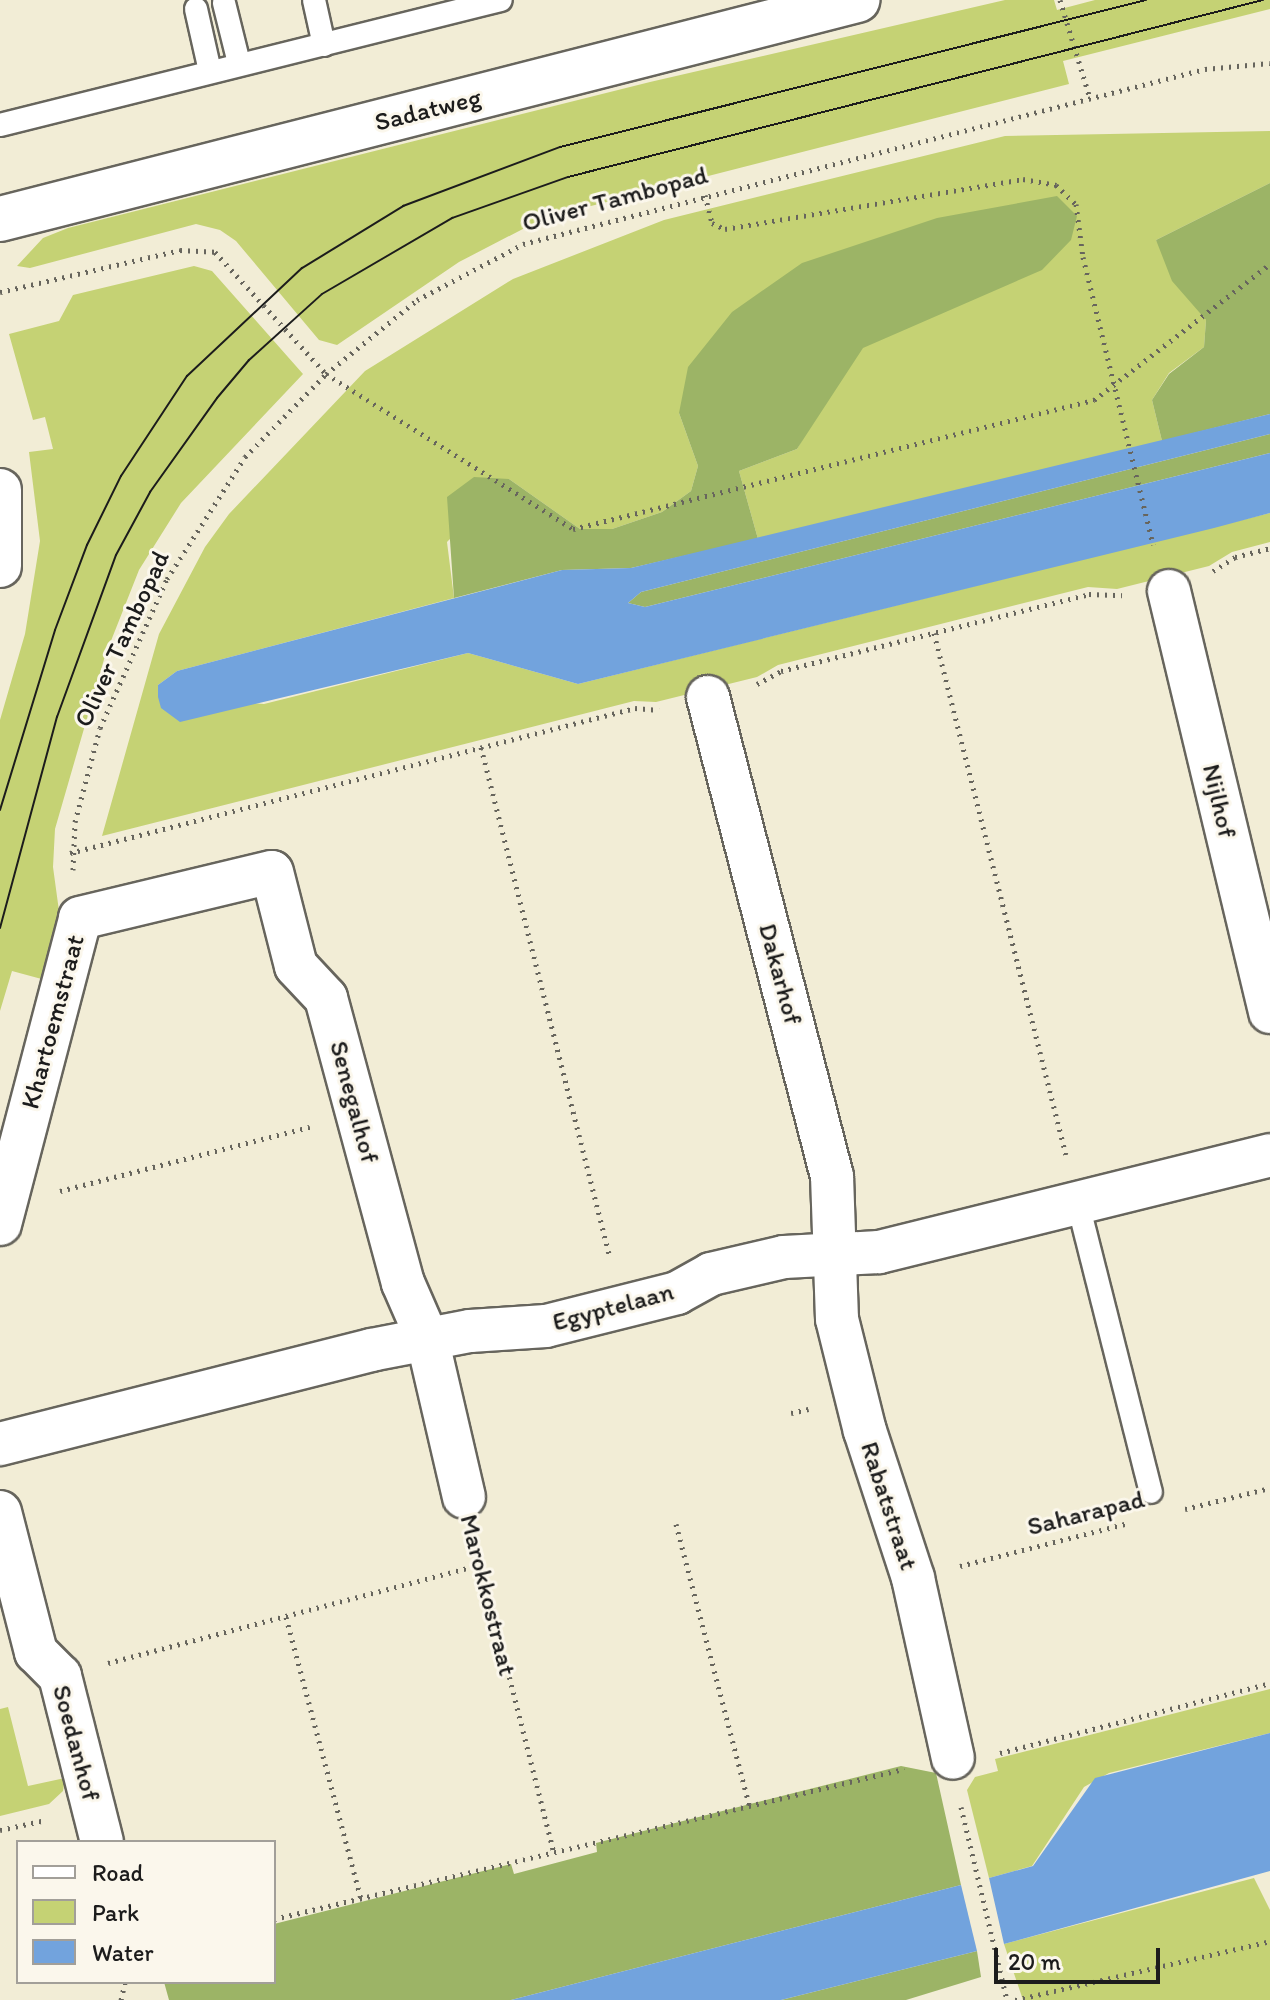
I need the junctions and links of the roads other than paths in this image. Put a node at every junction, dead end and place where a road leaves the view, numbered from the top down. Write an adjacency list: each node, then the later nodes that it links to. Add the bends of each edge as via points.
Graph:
1 (314, 0): 6 (lane)
2 (501, 0): 6 (lane)
3 (857, 0): 10 (street, Sadatweg)
4 (224, 3): 7 (lane)
5 (196, 9): 8 (lane)
6 (324, 45): 7 (lane)
7 (239, 63): 8 (lane)
8 (210, 71): 9 (lane)
9 (0, 125)
10 (0, 219)
11 (0, 490): 12 (street)
12 (0, 566)
13 (1162, 574): 16 (street, Nijlhof)
14 (708, 697): 20 (street, Dakarhof, via 832,1176)
15 (272, 872): 19 (street, Khartoemstraat, via 80,918); 21 (street, Senegalhof, via 296,966 326,998 403,1283)
16 (1270, 1012)
17 (1270, 1155): 18 (street, Egyptelaan)
18 (1077, 1200): 20 (street, Egyptelaan, via 879,1252); 23 (lane)
19 (3, 1215)
20 (835, 1254): 21 (street, Egyptelaan, via 784,1257 711,1274 677,1293 546,1326); 26 (street, Rabatstraat, via 837,1319 865,1431 913,1578)
21 (427, 1338): 22 (street, Egyptelaan); 24 (street, Marokkostraat)
22 (0, 1444)
23 (1151, 1492)
24 (464, 1497)
25 (0, 1512): 27 (street, Soedanhof, via 36,1652 60,1676)
26 (953, 1758)
27 (101, 1840)

